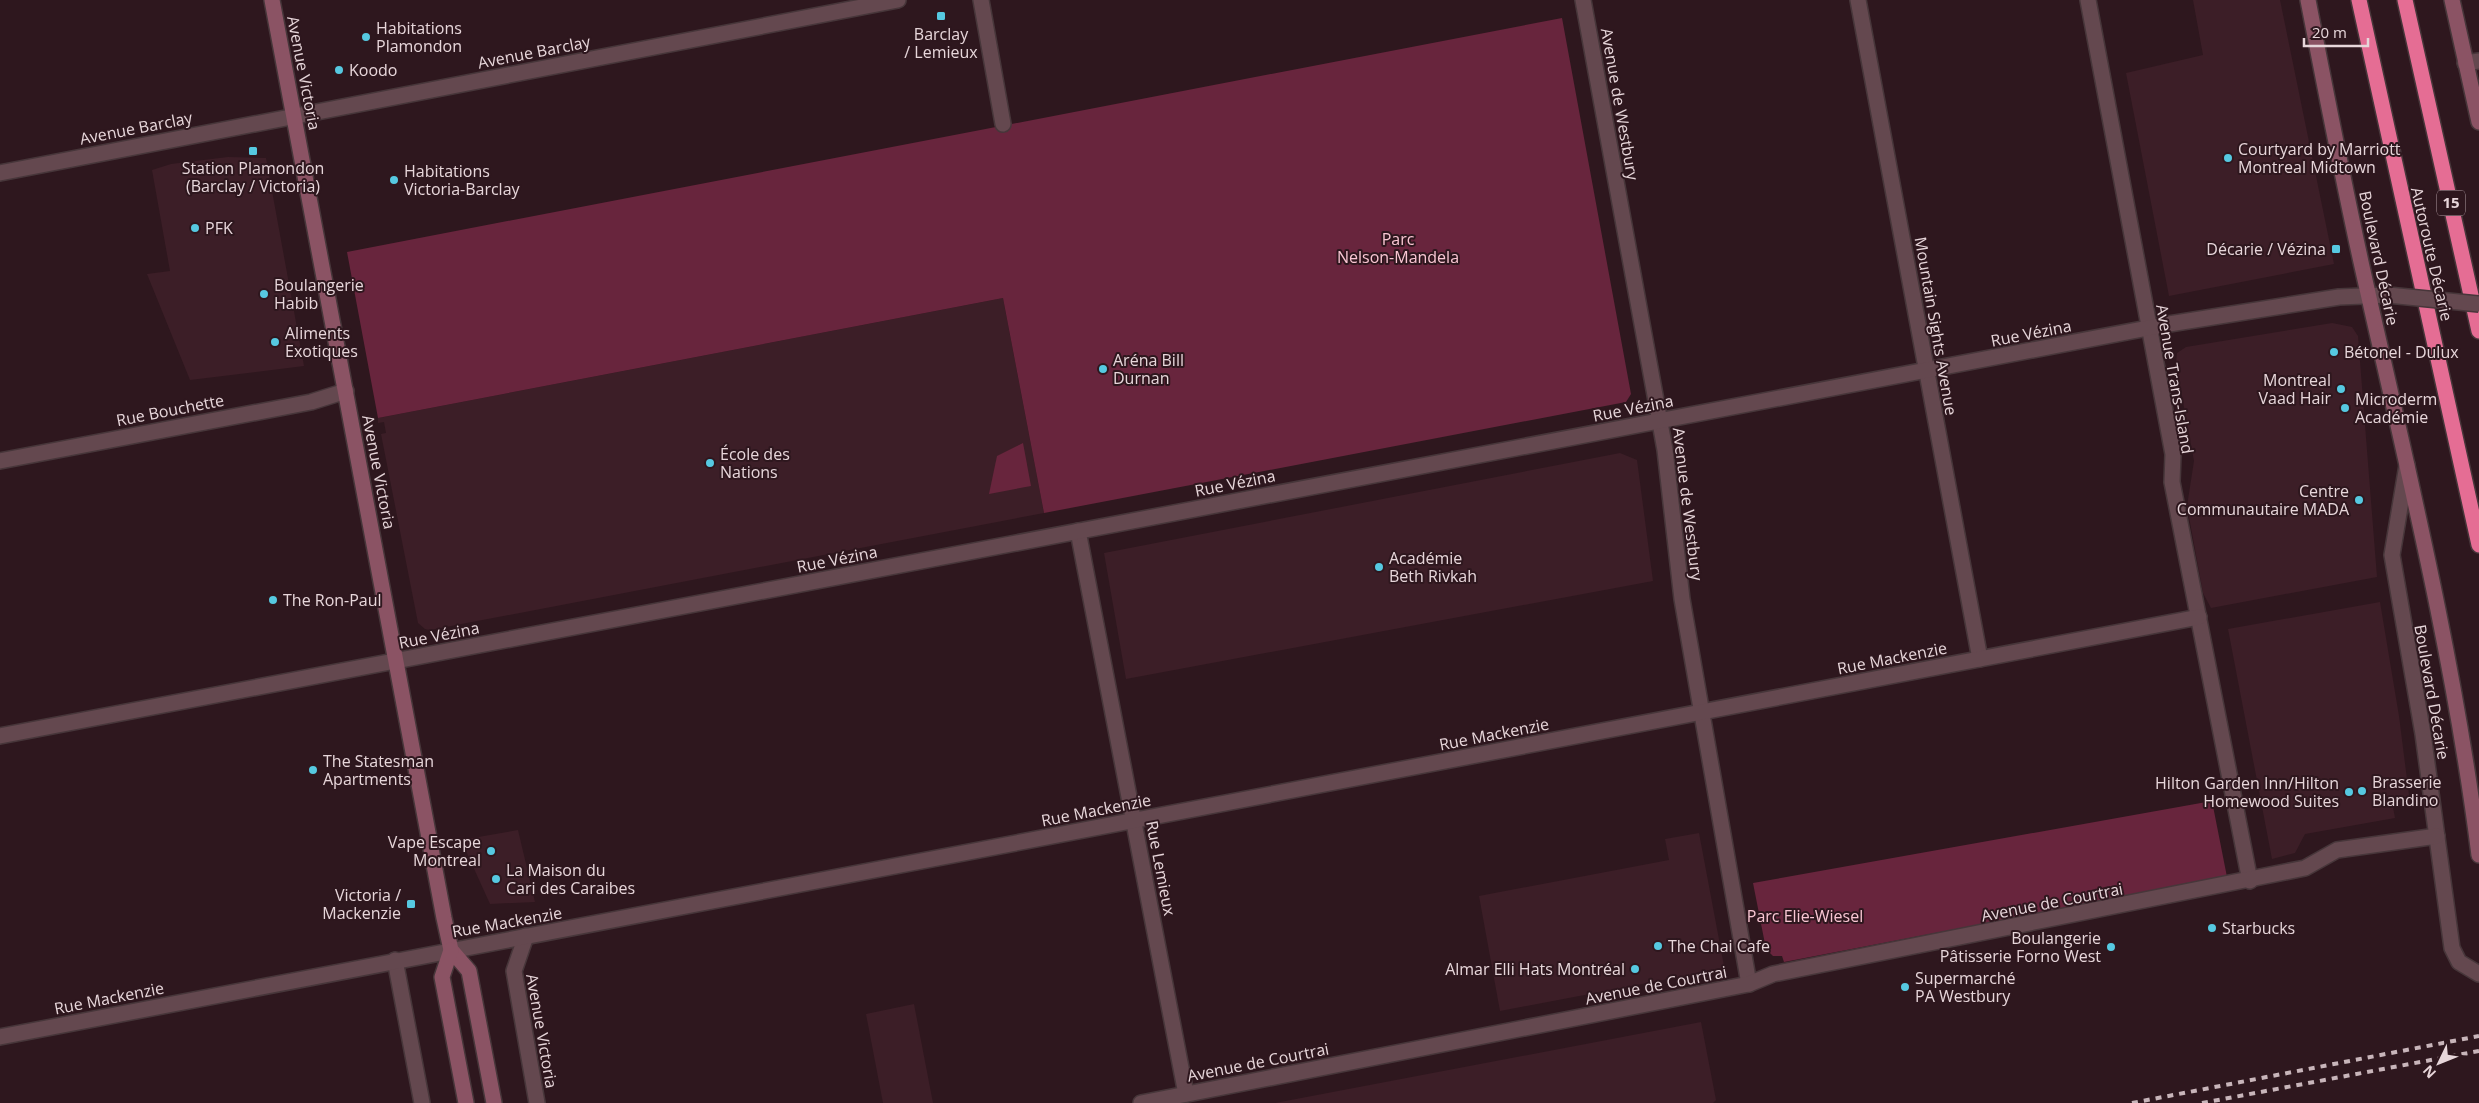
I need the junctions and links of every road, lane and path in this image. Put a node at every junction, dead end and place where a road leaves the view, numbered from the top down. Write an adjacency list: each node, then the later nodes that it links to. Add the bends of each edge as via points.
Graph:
1 (272, 0): 12 (street, Avenue Victoria)
2 (898, 0): 12 (street, Avenue Barclay)
3 (981, 0): 14 (street)
4 (1584, 0): 22 (street, Avenue de Westbury)
5 (1858, 0): 20 (street, Mountain Sights Avenue)
6 (2088, 0): 18 (street, Avenue Trans-Island)
7 (2308, 0): 16 (street, Boulevard Décarie)
8 (2359, 0): 26 (highway, Autoroute Décarie)
9 (2405, 0): 19 (highway, Autoroute Décarie / 15)
10 (2452, 0): 11 (street)
11 (2472, 62): 13 (street)
12 (294, 116): 15 (street, Avenue Barclay); 21 (street, Avenue Victoria)
13 (2479, 122)
14 (1003, 124)
15 (0, 173)
16 (2369, 296): 17 (street, Rue Vézina, bridge); 18 (street, Rue Vézina, via 2339,297); 24 (street, Boulevard Décarie)
17 (2479, 304)
18 (2149, 328): 20 (street, Rue Vézina); 27 (street, Avenue Trans-Island, via 2173,454 2174,492)
19 (2479, 331)
20 (1926, 371): 22 (street, Rue Vézina); 28 (street, Mountain Sights Avenue)
21 (346, 392): 23 (street, Rue Bouchette, via 311,402); 29 (street, Avenue Victoria)
22 (1659, 421): 25 (street, Rue Vézina); 30 (street, Avenue de Westbury, via 1678,571)
23 (0, 460)
24 (2407, 464): 33 (street, Boulevard Décarie, via 2392,555); 34 (street, Boulevard Décarie, via 2442,626)
25 (1078, 531): 29 (street, Rue Vézina); 32 (street, Rue Lemieux)
26 (2479, 545)
27 (2199, 617): 28 (street, Rue Mackenzie); 35 (street, Avenue Trans-Island)
28 (1980, 659): 30 (street, Rue Mackenzie)
29 (396, 660): 31 (street, Rue Vézina); 37 (street, Avenue Victoria)
30 (1701, 712): 32 (street, Rue Mackenzie); 40 (street, Avenue de Westbury)
31 (0, 736)
32 (1134, 821): 36 (street, Rue Mackenzie); 42 (street, Rue Lemieux)
33 (2438, 836): 35 (street, Avenue de Courtrai, via 2337,850 2305,868); 39 (street, Boulevard Décarie, via 2452,948 2460,962)
34 (2479, 856)
35 (2250, 881): 40 (street, Avenue de Courtrai, via 1764,976)
36 (526, 936): 37 (street, Rue Mackenzie); 46 (street, Avenue Victoria, via 514,971)
37 (451, 950): 38 (street, Rue Mackenzie); 44 (street, Avenue Victoria, via 442,977); 45 (street, Avenue Victoria, via 469,971)
38 (395, 960): 41 (street, Rue Mackenzie); 43 (street)
39 (2479, 974)
40 (1749, 984): 42 (street, Avenue de Courtrai)
41 (0, 1037)
42 (1186, 1094): 47 (street, Avenue de Courtrai)
43 (422, 1103)
44 (466, 1103)
45 (494, 1103)
46 (537, 1103)
47 (1140, 1103)

